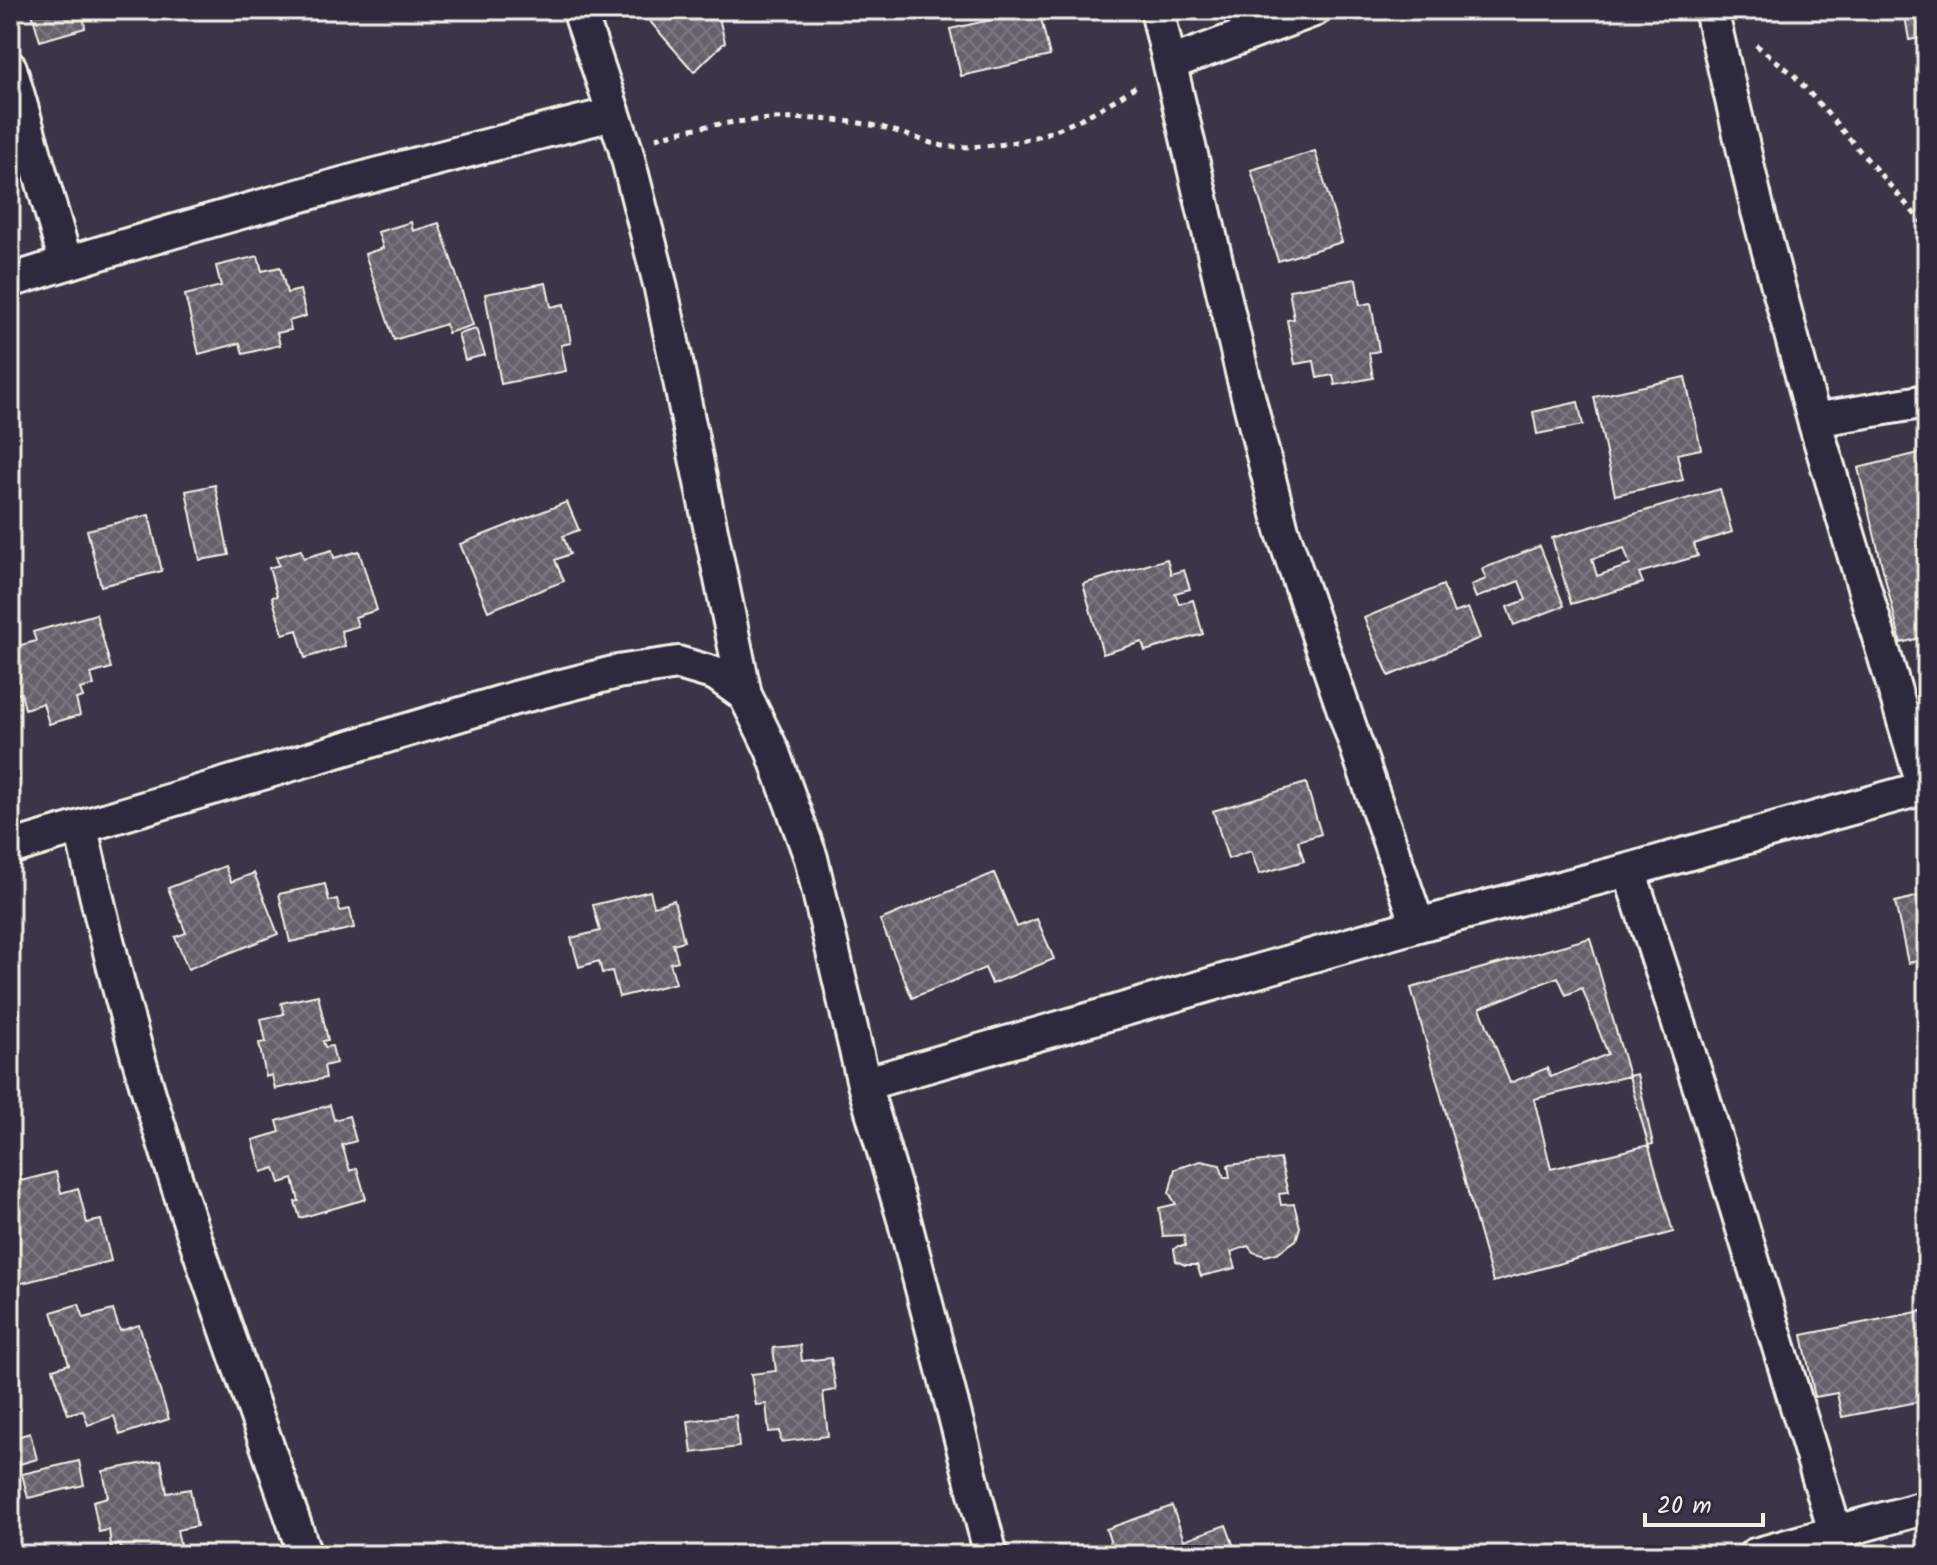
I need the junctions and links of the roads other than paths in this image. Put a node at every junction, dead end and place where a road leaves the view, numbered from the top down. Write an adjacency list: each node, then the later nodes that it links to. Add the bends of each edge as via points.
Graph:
1 (579, 10): 7 (street)
2 (1157, 10): 5 (street)
3 (1314, 10): 5 (street)
4 (1711, 10): 11 (street)
5 (1171, 63): 17 (street, via 1282,530)
6 (10, 68): 8 (street)
7 (613, 114): 8 (street); 12 (street, via 675,351)
8 (66, 263): 9 (street)
9 (10, 281)
10 (1927, 401): 11 (street)
11 (1814, 420): 13 (street)
12 (745, 695): 14 (street, via 716,674 678,663 617,672); 18 (street, via 772,750 811,858)
13 (1925, 787): 16 (street)
14 (81, 828): 15 (street); 21 (street, via 142,1070)
15 (10, 848)
16 (1629, 870): 17 (street); 20 (street)
17 (1418, 925): 18 (street)
18 (864, 1084): 22 (street)
19 (1927, 1507): 20 (street)
20 (1835, 1531): 23 (street)
21 (305, 1555)
22 (991, 1555)
23 (1755, 1555)

